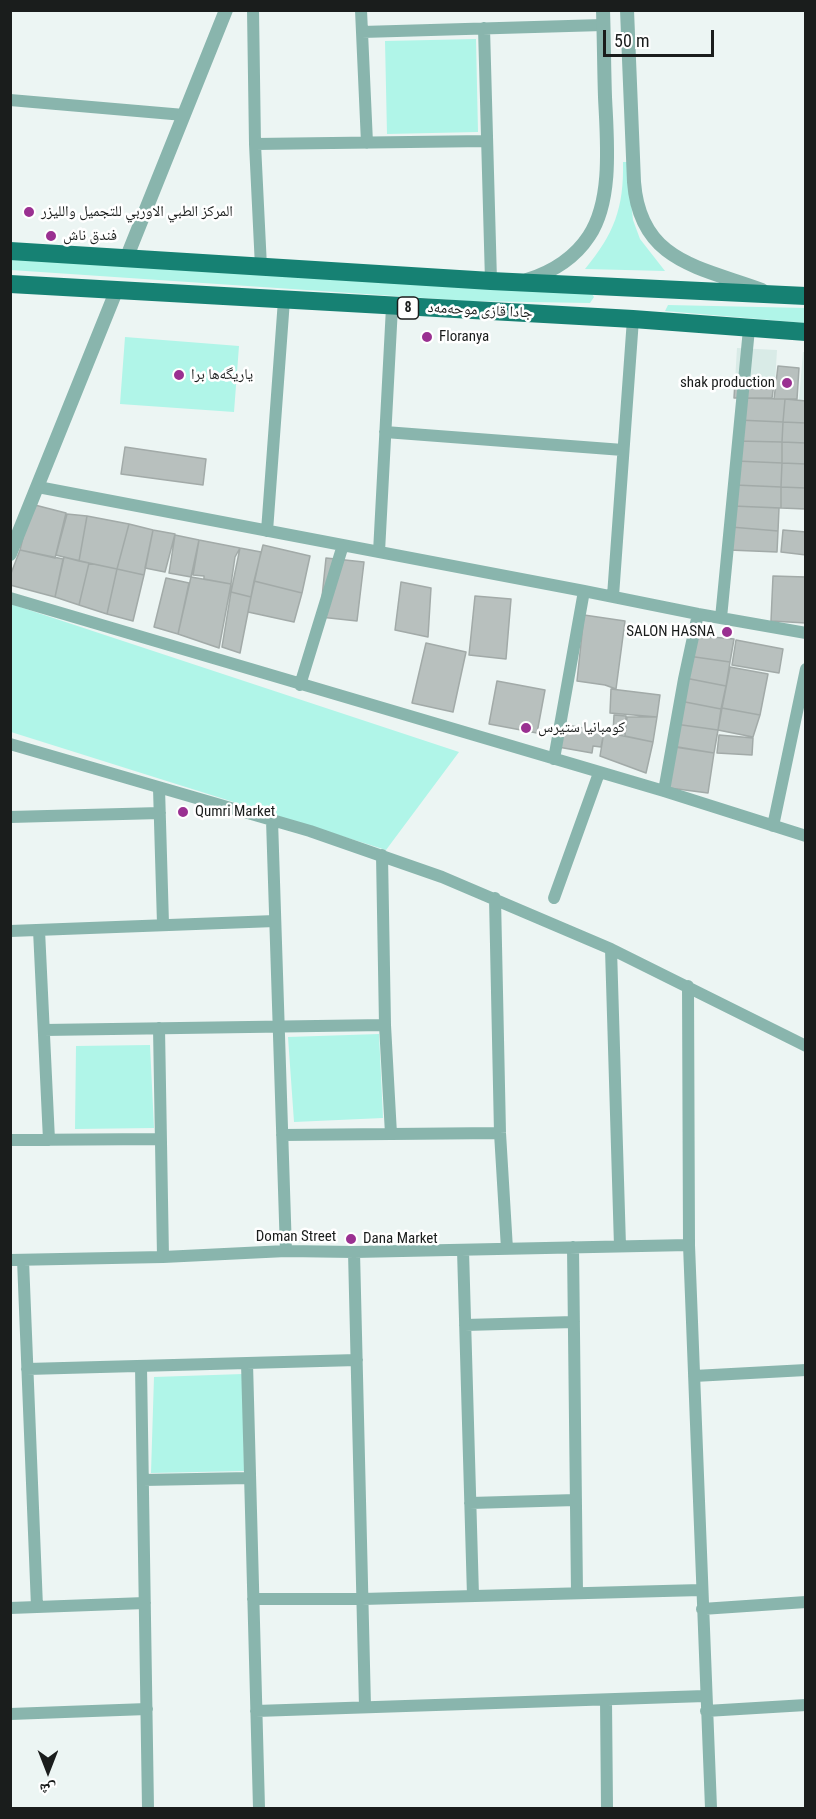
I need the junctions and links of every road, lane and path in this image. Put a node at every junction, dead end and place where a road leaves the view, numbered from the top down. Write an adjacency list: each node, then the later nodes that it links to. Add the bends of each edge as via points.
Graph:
1 (253, 10): 13 (street)
2 (361, 10): 8 (street)
3 (603, 10): 6 (street)
4 (627, 10): 15 (street)
5 (223, 11): 10 (street)
6 (603, 25): 7 (street); 14 (street)
7 (484, 28): 8 (street); 11 (street)
8 (362, 32): 12 (street)
9 (10, 100): 10 (street)
10 (184, 115): 17 (street)
11 (487, 141): 12 (street); 19 (street)
12 (367, 143): 13 (street)
13 (255, 144): 18 (street)
14 (607, 144): 15 (street); 20 (street, via 601,210 590,236 571,258 548,274)
15 (631, 144): 24 (street, via 638,207 656,242 680,260)
16 (10, 252): 17 (main road, جادا قازی موحەمەد / 8)
17 (126, 259): 18 (main road, جادا قازی موحەمەد / 8)
18 (261, 267): 19 (main road, جادا قازی موحەمەد / 8)
19 (491, 281): 20 (main road, جادا قازی موحەمەد / 8)
20 (521, 282): 22 (main road, جادا قازی موحەمەد / 8)
21 (10, 284): 23 (main road, جادا قازی موحەمەد / 8)
22 (600, 286): 24 (main road, جادا قازی موحەمەد / 8); 28 (main road, via 608,301 606,310)
23 (117, 289): 26 (main road, جادا قازی موحەمەد / 8); 34 (street)
24 (773, 294): 25 (main road, جادا قازی موحەمەد / 8)
25 (806, 296)
26 (285, 300): 27 (main road, جادا قازی موحەمەد / 8); 35 (street)
27 (392, 307): 28 (main road, جادا قازی موحەمەد / 8); 32 (street)
28 (598, 317): 29 (main road, جادا قازی موحەمەد / 8)
29 (633, 319): 30 (main road, جادا قازی موحەمەد / 8); 33 (street)
30 (749, 329): 31 (main road, جادا قازی موحەمەد / 8); 43 (street)
31 (806, 332)
32 (386, 432): 33 (street); 37 (street)
33 (623, 450): 40 (street)
34 (38, 487): 35 (street); 38 (street)
35 (267, 531): 36 (street)
36 (343, 545): 37 (street); 46 (street)
37 (379, 552): 39 (street)
38 (10, 554)
39 (584, 591): 40 (street); 48 (street)
40 (612, 596): 42 (street)
41 (10, 598): 46 (street)
42 (698, 614): 43 (street); 51 (street)
43 (721, 618): 44 (street)
44 (806, 633)
45 (806, 669): 55 (street)
46 (300, 685): 48 (street)
47 (10, 744): 50 (street)
48 (554, 759): 49 (street)
49 (599, 773): 51 (street); 59 (street)
50 (159, 788): 52 (street); 54 (street)
51 (664, 791): 55 (street)
52 (160, 813): 53 (street); 61 (street)
53 (10, 817)
54 (272, 820): 57 (street); 60 (street)
55 (773, 826): 56 (street)
56 (806, 836)
57 (382, 855): 58 (street); 66 (street)
58 (495, 898): 64 (street); 71 (street)
59 (554, 898)
60 (275, 921): 61 (street); 67 (street)
61 (163, 924): 62 (street)
62 (39, 930): 63 (street); 69 (street)
63 (10, 931)
64 (611, 949): 65 (street); 78 (street)
65 (688, 986): 70 (street); 77 (street)
66 (385, 1025): 67 (street); 72 (street)
67 (278, 1026): 68 (street); 73 (street)
68 (159, 1028): 69 (street); 74 (street)
69 (44, 1030): 76 (street)
70 (806, 1046)
71 (500, 1133): 72 (street); 80 (street)
72 (391, 1134): 73 (street)
73 (282, 1135): 82 (street)
74 (161, 1139): 76 (street); 84 (street)
75 (10, 1140): 76 (street)
76 (49, 1140)
77 (689, 1245): 78 (street, Doman Street); 93 (street)
78 (620, 1246): 79 (street, Doman Street)
79 (573, 1247): 80 (street, Doman Street); 86 (street)
80 (507, 1249): 81 (street, Doman Street)
81 (463, 1250): 83 (street, Doman Street); 87 (street)
82 (286, 1251): 83 (street, Doman Street); 84 (street, Doman Street)
83 (354, 1252): 88 (street)
84 (163, 1257): 85 (street, Doman Street)
85 (17, 1260): 91 (street)
86 (574, 1322): 87 (street); 96 (street)
87 (465, 1325): 97 (street)
88 (357, 1360): 89 (street); 102 (street)
89 (247, 1363): 90 (street); 94 (street)
90 (141, 1366): 91 (street); 95 (street)
91 (27, 1369): 105 (street)
92 (806, 1370): 93 (street)
93 (694, 1376): 98 (street)
94 (250, 1478): 95 (street); 101 (street)
95 (142, 1480): 104 (street)
96 (576, 1500): 97 (street); 99 (street)
97 (470, 1503): 100 (street)
98 (701, 1590): 99 (street); 107 (street)
99 (577, 1593): 100 (street)
100 (473, 1596): 102 (street)
101 (253, 1599): 102 (street); 113 (street)
102 (363, 1599): 111 (street)
103 (806, 1602): 107 (street)
104 (145, 1603): 105 (street); 112 (street)
105 (37, 1607): 106 (street)
106 (10, 1608)
107 (702, 1609): 108 (street)
108 (705, 1696): 109 (street); 114 (street)
109 (606, 1700): 111 (street); 118 (street)
110 (806, 1705): 114 (street)
111 (365, 1707): 113 (street)
112 (147, 1709): 115 (street); 116 (street)
113 (256, 1711): 117 (street)
114 (706, 1711): 119 (street)
115 (10, 1714)
116 (148, 1809)
117 (259, 1809)
118 (607, 1809)
119 (711, 1809)

